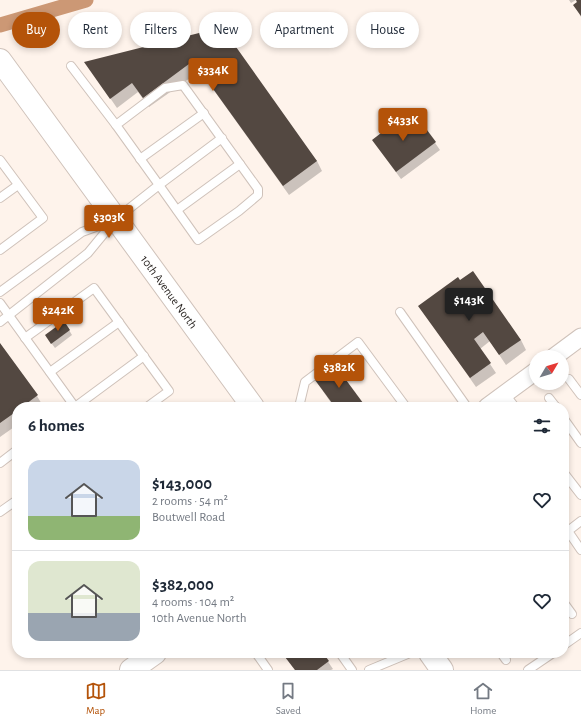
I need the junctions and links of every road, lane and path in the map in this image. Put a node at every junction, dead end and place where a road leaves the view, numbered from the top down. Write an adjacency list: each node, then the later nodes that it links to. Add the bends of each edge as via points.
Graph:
1 (0, 60): 13 (street, 10th Avenue North)
2 (72, 66): 4 (lane)
3 (204, 113): 4 (lane, via 183,85 165,88); 5 (lane); 6 (lane)
4 (116, 125): 6 (lane)
5 (222, 138): 8 (lane); 10 (lane)
6 (140, 159): 10 (lane)
7 (0, 160): 9 (lane)
8 (240, 164): 12 (lane); 12 (lane, via 258,189 258,195 239,211 198,240)
9 (18, 185): 11 (lane); 14 (lane, via 43,218)
10 (159, 185): 12 (lane); 13 (lane)
11 (0, 198)
12 (177, 210)
13 (116, 219): 15 (lane, via 82,232); 18 (lane, via 88,253); 34 (street, 10th Avenue North)
14 (0, 250)
15 (0, 292)
16 (0, 303): 18 (lane)
17 (400, 312): 37 (lane)
18 (9, 315): 19 (lane); 22 (lane)
19 (0, 322)
20 (119, 322): 22 (lane, via 94,288); 24 (lane); 25 (lane)
21 (581, 337): 23 (street)
22 (25, 338): 25 (lane)
23 (563, 350)
24 (144, 356): 32 (lane); 33 (lane, via 169,391)
25 (50, 372): 31 (lane)
26 (529, 379): 30 (street)
27 (569, 379): 28 (lane)
28 (581, 395)
29 (549, 398): 38 (lane)
30 (510, 400)
31 (71, 402)
32 (82, 402)
33 (154, 402)
34 (249, 402)
35 (300, 402): 36 (lane, via 304,382 358,342)
36 (402, 402)
37 (463, 402)
38 (552, 402)
39 (569, 426): 40 (lane)
40 (581, 443)
41 (12, 454): 42 (lane)
42 (0, 462)
43 (569, 480): 44 (lane)
44 (581, 496)
45 (12, 504): 46 (lane)
46 (0, 512)
47 (581, 521): 48 (lane)
48 (569, 530)
49 (569, 536): 50 (lane)
50 (581, 550)
51 (569, 610): 52 (lane)
52 (572, 614)
53 (580, 636): 54 (lane)
54 (569, 642)
55 (148, 658): 61 (street)
56 (260, 658): 62 (lane)
57 (344, 658): 63 (lane)
58 (398, 658): 64 (lane)
59 (434, 658): 65 (street)
60 (546, 658): 66 (lane)
61 (131, 670)
62 (268, 670)
63 (352, 670)
64 (369, 670)
65 (442, 670)
66 (528, 670)

